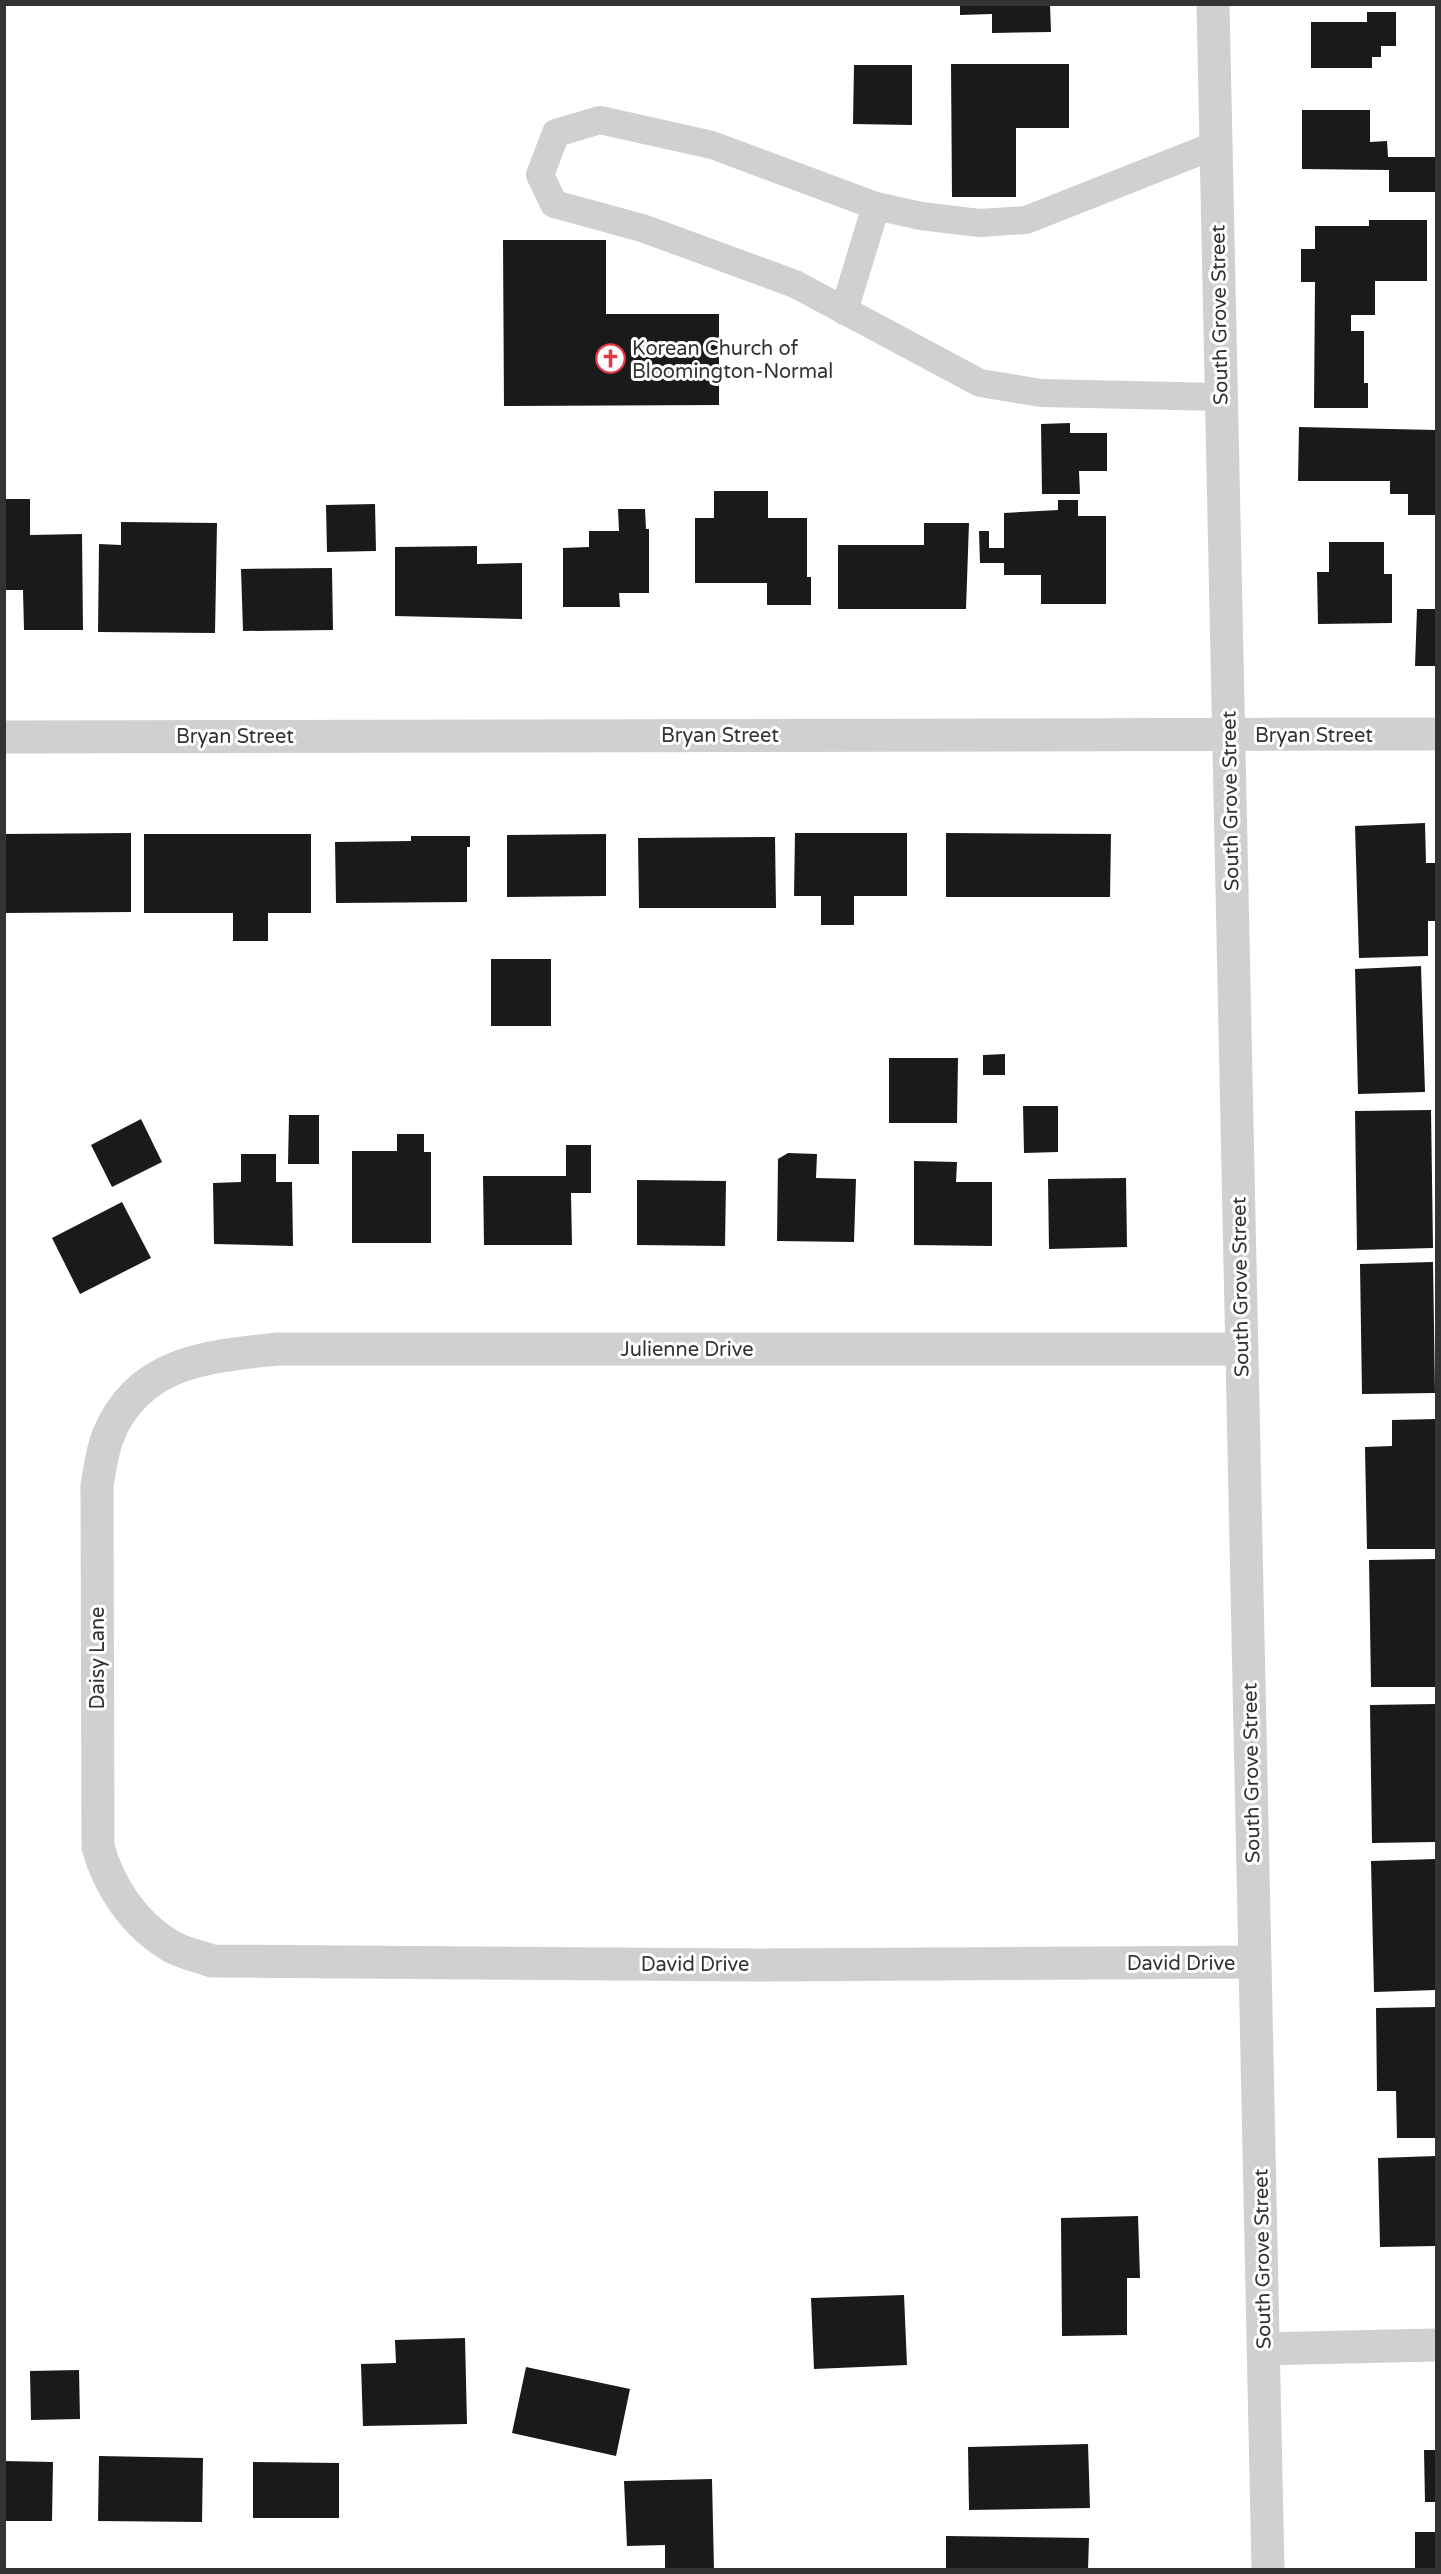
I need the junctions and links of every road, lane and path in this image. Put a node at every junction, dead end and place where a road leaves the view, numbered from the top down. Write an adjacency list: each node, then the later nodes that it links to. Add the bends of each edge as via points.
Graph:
1 (1213, 4): 2 (street, South Grove Street)
2 (1216, 145): 3 (lane, via 1026,220 979,223); 5 (street, South Grove Street)
3 (876, 206): 4 (lane); 4 (lane, via 712,145 600,120 556,133 540,175 554,204 642,228 795,284)
4 (844, 311): 5 (lane, via 981,383 1041,393)
5 (1221, 397): 7 (street, South Grove Street)
6 (1437, 734): 7 (street, Bryan Street)
7 (1228, 735): 8 (street, Bryan Street); 9 (street, South Grove Street)
8 (4, 737)
9 (1242, 1349): 10 (street, Julienne Drive, via 278,1349 187,1362); 12 (street, South Grove Street)
10 (141, 1389): 11 (street, Daisy Lane, via 121,1411 108,1437 97,1485 98,1846 119,1898)
11 (144, 1925): 12 (street, David Drive, via 170,1946 213,1961 745,1965)
12 (1255, 1962): 14 (street, South Grove Street)
13 (1437, 2345): 14 (street)
14 (1263, 2349): 15 (street, South Grove Street)
15 (1268, 2570)

